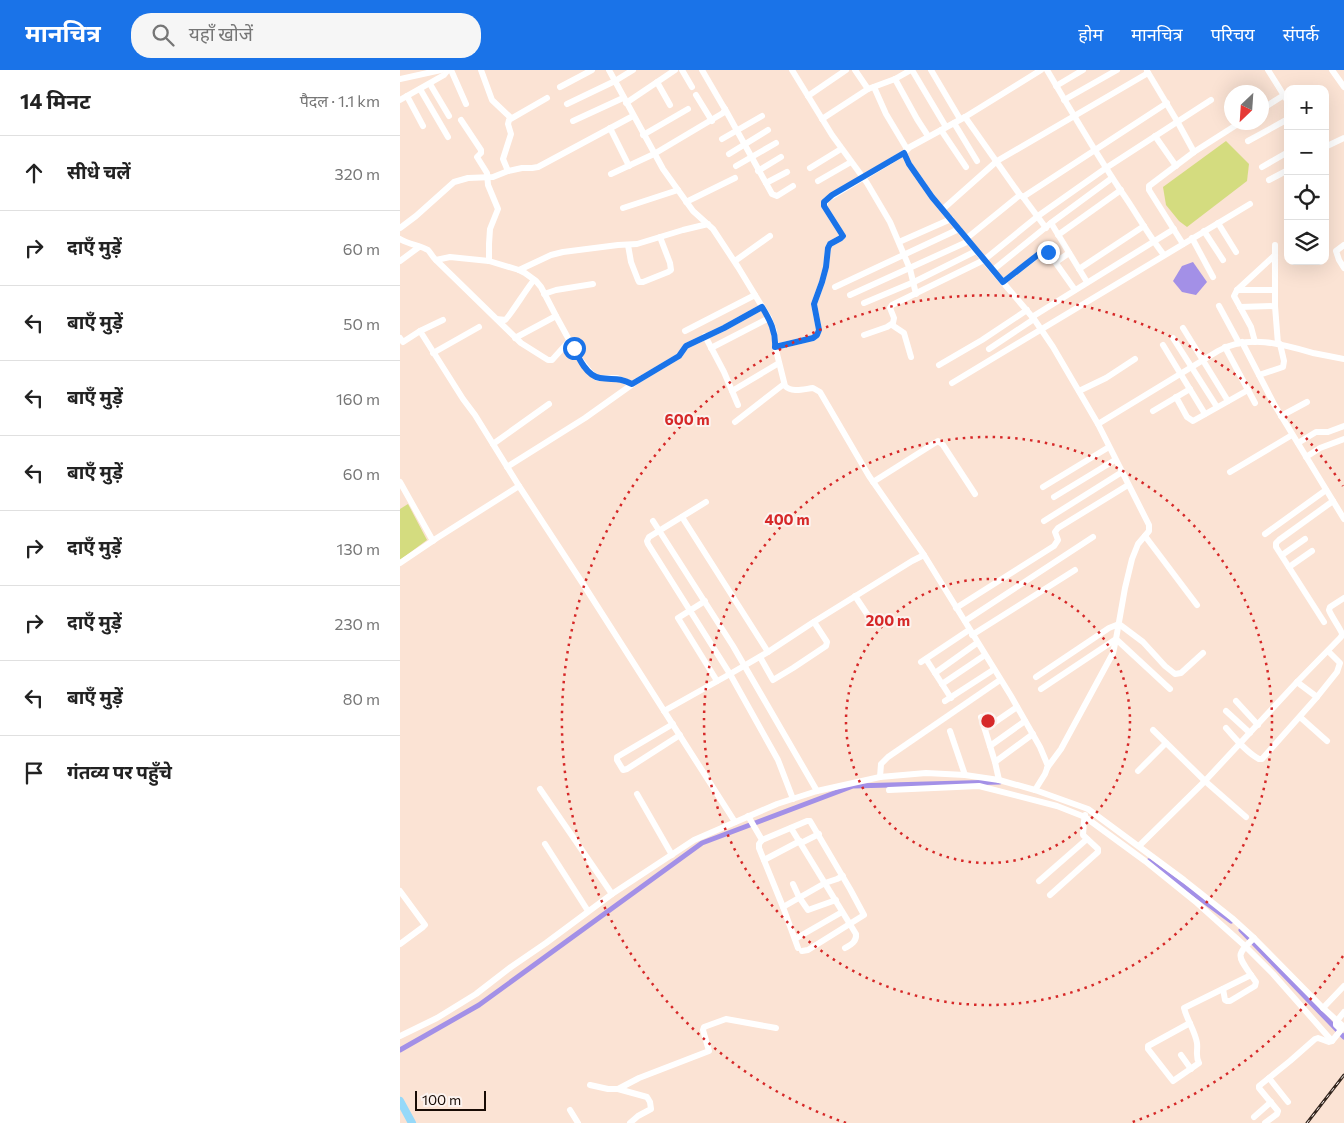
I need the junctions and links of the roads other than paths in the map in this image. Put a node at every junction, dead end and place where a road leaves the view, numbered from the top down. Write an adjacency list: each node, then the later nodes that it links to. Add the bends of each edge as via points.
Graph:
1 (441, 70): 22 (street)
2 (449, 70): 26 (street); 44 (street)
3 (481, 70): 54 (street, via 492,100)
4 (592, 70): 28 (street)
5 (609, 70): 24 (street)
6 (633, 70): 24 (street)
7 (675, 70): 25 (street)
8 (682, 70): 29 (street)
9 (702, 70): 49 (street)
10 (846, 70): 36 (street)
11 (855, 70): 31 (street)
12 (912, 70): 23 (street); 64 (street)
13 (931, 70): 57 (street)
14 (1042, 70): 57 (street)
15 (1047, 70): 27 (street)
16 (1083, 70): 27 (street)
17 (1117, 70): 40 (street)
18 (1268, 70): 34 (street)
19 (1332, 70): 30 (street)
20 (795, 71): 36 (street)
21 (1147, 71): 43 (street); 53 (street)
22 (400, 79)
23 (894, 79): 31 (street); 69 (street)
24 (615, 81): 42 (street); 45 (street)
25 (657, 82): 42 (street); 46 (street)
26 (430, 84): 32 (street); 50 (street)
27 (1056, 86): 40 (street)
28 (560, 87)
29 (692, 87)
30 (1344, 87)
31 (871, 88): 55 (street); 80 (street)
32 (420, 89): 35 (street); 71 (street)
33 (696, 95): 59 (street)
34 (1284, 95)
35 (407, 96): 39 (street); 62 (street)
36 (808, 96): 55 (street)
37 (547, 98): 54 (street)
38 (1284, 99): 47 (street)
39 (400, 100)
40 (1064, 100): 53 (street)
41 (1211, 100): 60 (street)
42 (625, 101): 51 (street); 58 (street)
43 (1167, 103): 60 (street); 79 (street)
44 (466, 104)
45 (567, 104)
46 (670, 105)
47 (1269, 106)
48 (688, 109): 68 (street)
49 (724, 109): 59 (street, via 721,116); 67 (street)
50 (449, 116)
51 (633, 116): 63 (street); 68 (street)
52 (762, 116): 67 (street)
53 (1073, 116): 79 (street); 89 (street)
54 (511, 118): 98 (street, via 508,122 510,138 503,156)
55 (822, 119): 78 (street)
56 (461, 120): 102 (street, via 481,150 477,157)
57 (960, 120): 64 (street); 87 (street); 89 (street)
58 (573, 121)
59 (712, 121): 82 (street)
60 (1177, 121): 70 (street); 81 (street)
61 (1284, 121): 74 (street)
62 (423, 126)
63 (610, 128): 90 (street); 98 (street, via 538,167)
64 (943, 129): 69 (street); 92 (street)
65 (768, 130): 76 (street)
66 (1228, 130): 81 (street)
67 (736, 131): 72 (street); 76 (street)
68 (643, 135): 82 (street)
69 (928, 136): 80 (street)
70 (1155, 136): 93 (street); 96 (street)
71 (448, 137)
72 (722, 140)
73 (1343, 140): 77 (street)
74 (1248, 141)
75 (776, 143): 86 (street)
76 (744, 145): 83 (street); 86 (street)
77 (1329, 145)
78 (841, 149): 88 (street); 95 (street)
79 (1095, 150): 96 (street); 112 (street)
80 (905, 151): 104 (street); 116 (street, via 909,164)
81 (1194, 152): 93 (street)
82 (654, 154): 90 (street); 110 (street)
83 (729, 154)
84 (1284, 154): 94 (street)
85 (781, 157): 97 (street)
86 (752, 158): 91 (street); 97 (street)
87 (977, 161)
88 (851, 162): 104 (street); 107 (street)
89 (997, 162): 112 (street); 116 (street)
90 (628, 166): 101 (street)
91 (736, 166)
92 (966, 166)
93 (1176, 166): 125 (street, via 1149,187)
94 (1262, 167)
95 (810, 168)
96 (1106, 168): 105 (street); 117 (street)
97 (758, 170): 108 (street)
98 (508, 171): 102 (street)
99 (787, 172): 108 (street)
100 (1284, 172): 106 (street)
101 (611, 174)
102 (487, 177): 123 (street, via 454,182); 147 (street, via 498,209 490,229)
103 (735, 178): 113 (street)
104 (863, 178): 133 (street); 200 (street, via 824,202 843,236 828,248 826,267 814,304 818,333 813,338)
105 (1112, 178): 111 (street); 121 (street)
106 (1269, 180)
107 (818, 181)
108 (766, 183): 109 (street, via 775,196)
109 (793, 186)
110 (678, 190): 113 (street); 115 (street)
111 (1121, 190): 122 (street); 127 (street)
112 (1022, 196): 117 (street); 132 (street)
113 (686, 202): 120 (street)
114 (1250, 204): 119 (street)
115 (623, 208)
116 (943, 209): 118 (street)
117 (1038, 216): 121 (street); 148 (street)
118 (951, 219): 124 (street); 133 (street)
119 (1218, 223): 126 (street); 141 (street)
120 (708, 224): 129 (street); 151 (street)
121 (1048, 226): 127 (street); 157 (street)
122 (1144, 226): 134 (street); 155 (street)
123 (400, 228)
124 (959, 229): 132 (street); 143 (street)
125 (1174, 229): 134 (street); 136 (street)
126 (1204, 231): 130 (street); 149 (street)
127 (1058, 235): 142 (street)
128 (770, 236): 151 (street)
129 (660, 237): 135 (street); 135 (street, via 670,270 643,282 638,280)
130 (1192, 238): 136 (street); 158 (street)
131 (400, 239): 139 (street)
132 (968, 240): 140 (street); 154 (street)
133 (899, 242): 143 (street)
134 (1154, 242): 145 (street); 162 (street)
135 (628, 244): 156 (street, via 563,252)
136 (1183, 244): 145 (street)
137 (1275, 245): 144 (street)
138 (1344, 245): 153 (street, via 1336,254)
139 (418, 247): 146 (street, via 429,251); 150 (street)
140 (976, 251): 148 (street); 160 (street)
141 (1236, 252)
142 (1069, 253): 152 (street); 155 (street)
143 (904, 254): 154 (street); 164 (street)
144 (1275, 254): 166 (street); 167 (street)
145 (1164, 255): 186 (street)
146 (436, 260): 147 (street, via 450,257); 181 (street)
147 (489, 260): 156 (street)
148 (984, 260): 157 (street); 169 (street)
149 (1223, 260)
150 (400, 261)
151 (734, 261): 170 (street)
152 (1056, 262): 161 (street, via 1044,250); 165 (street)
153 (1344, 268)
154 (910, 269): 160 (street); 171 (street)
155 (1079, 269): 162 (street)
156 (519, 270): 159 (street)
157 (993, 270): 161 (street)
158 (1213, 277)
159 (534, 280): 168 (street); 181 (street, via 508,318)
160 (914, 282): 169 (street); 172 (street)
161 (1003, 282): 177 (street)
162 (1087, 282): 165 (street)
163 (593, 284): 168 (street)
164 (835, 287)
165 (1075, 290): 180 (street)
166 (1237, 290): 167 (street); 176 (street, via 1234,298)
167 (1275, 290): 174 (street)
168 (544, 294): 178 (street)
169 (916, 294): 183 (street, via 890,307 894,318)
170 (755, 295): 175 (street); 188 (street)
171 (850, 295)
172 (864, 303)
173 (1219, 306): 197 (street)
174 (1275, 306): 176 (street); 198 (street)
175 (762, 307): 179 (street); 190 (street)
176 (1240, 307): 196 (street)
177 (1026, 310): 180 (street); 194 (street)
178 (556, 316): 191 (street); 193 (street)
179 (769, 318): 200 (street); 202 (street)
180 (1033, 318): 186 (street); 203 (street)
181 (496, 319): 191 (street)
182 (443, 320): 187 (street)
183 (892, 325): 189 (street); 205 (street, via 904,332)
184 (479, 327): 204 (street)
185 (1183, 328): 209 (street)
186 (1041, 329): 206 (street); 221 (street)
187 (420, 331): 195 (street); 204 (street)
188 (685, 331)
189 (864, 335)
190 (705, 336): 202 (street); 216 (street)
191 (516, 338): 193 (street, via 550,360)
192 (1173, 338): 212 (street)
193 (570, 340): 216 (street, via 594,376 617,378)
194 (982, 340): 203 (street); 211 (street)
195 (401, 341)
196 (1255, 342): 197 (street); 198 (street)
197 (1240, 343): 201 (street); 214 (street)
198 (1279, 344): 208 (street); 214 (street, via 1283,367)
199 (1163, 345): 213 (street)
200 (775, 347): 210 (street)
201 (1225, 347): 209 (street); 219 (street)
202 (711, 348): 220 (street)
203 (989, 349): 206 (street)
204 (433, 353): 238 (street)
205 (910, 357)
206 (995, 357): 215 (street)
207 (1135, 359): 221 (street)
208 (1344, 359)
209 (1203, 360): 212 (street); 223 (street)
210 (779, 363): 217 (street); 220 (street)
211 (939, 365)
212 (1193, 367): 213 (street); 228 (street)
213 (1181, 374): 218 (street); 233 (street)
214 (1259, 375): 231 (street)
215 (952, 383)
216 (632, 384): 242 (street)
217 (784, 384): 232 (street); 246 (street, via 790,390 813,388 820,392)
218 (1190, 389): 222 (street); 230 (street)
219 (1248, 390): 223 (street); 225 (street)
220 (732, 391): 227 (street)
221 (1079, 391): 233 (street)
222 (1176, 397): 229 (street); 230 (street, via 1191,421)
223 (1228, 401): 228 (street)
224 (1306, 402): 231 (street)
225 (1255, 403)
226 (550, 404): 238 (street)
227 (738, 405)
228 (1218, 407): 230 (street)
229 (1153, 411)
230 (1205, 414)
231 (1281, 416): 235 (street)
232 (735, 422)
233 (1098, 424): 239 (street)
234 (1344, 426): 237 (street, via 1328,432 1316,432)
235 (1292, 434): 237 (street); 244 (street)
236 (1344, 439): 240 (street)
237 (1298, 443): 240 (street)
238 (492, 444): 242 (street)
239 (1109, 448): 241 (street); 249 (street)
240 (1306, 457): 250 (street)
241 (1115, 460): 243 (street); 252 (street)
242 (507, 467): 248 (street)
243 (1122, 472): 247 (street); 258 (street)
244 (1230, 472)
245 (400, 482): 264 (street)
246 (874, 482): 251 (street, via 938,441); 266 (street)
247 (1128, 485): 261 (street, via 1149,525); 275 (street, via 1058,528 1058,540 1054,546)
248 (518, 486): 264 (street); 304 (street)
249 (1043, 486)
250 (1326, 490): 253 (street); 260 (street)
251 (976, 494)
252 (1054, 497)
253 (1333, 501): 256 (street); 267 (street, via 1277,542 1276,547)
254 (706, 502): 255 (street)
255 (682, 516): 259 (street); 285 (street)
256 (1344, 519)
257 (653, 521): 259 (street)
258 (1044, 521)
259 (660, 531): 273 (street); 276 (street, via 648,538 648,544)
260 (1265, 534)
261 (1145, 536): 274 (street); 281 (street, via 1132,559)
262 (1093, 537): 277 (street)
263 (1305, 539): 267 (street)
264 (433, 541): 268 (street)
265 (1312, 551): 269 (street)
266 (924, 555): 271 (street); 275 (street)
267 (1282, 555): 269 (street)
268 (400, 563)
269 (1289, 567): 279 (street)
270 (1075, 570): 282 (street)
271 (855, 596): 278 (street); 280 (street)
272 (1344, 598): 286 (street, via 1329,608 1342,634)
273 (705, 601): 276 (street); 290 (street)
274 (1197, 605)
275 (956, 608): 277 (street)
276 (690, 611): 293 (street); 296 (street, via 678,618)
277 (964, 621): 282 (street)
278 (814, 622): 285 (street); 289 (street, via 827,644 825,648 773,680)
279 (1324, 622)
280 (873, 624)
281 (1119, 624): 283 (street); 287 (street, via 1143,642 1172,673 1181,673); 294 (street, via 1108,628)
282 (971, 632): 284 (street); 292 (street, via 923,661)
283 (1116, 639): 299 (street); 300 (street); 323 (street, via 1105,668)
284 (977, 643): 288 (street); 292 (street)
285 (768, 652): 289 (street)
286 (1328, 652): 297 (street); 301 (street, via 1340,665)
287 (1203, 653)
288 (984, 655): 291 (street); 298 (street)
289 (760, 657): 290 (street)
290 (744, 666): 293 (street); 332 (street)
291 (994, 670): 295 (street); 298 (street, via 948,699)
292 (935, 673): 298 (street)
293 (730, 674): 296 (street); 334 (street, via 778,760)
294 (1036, 677)
295 (1000, 680): 303 (street); 326 (street, via 885,759 880,767)
296 (717, 682): 304 (street)
297 (1297, 682): 301 (street); 310 (street)
298 (942, 684)
299 (1041, 689)
300 (1170, 689)
301 (1317, 697): 307 (street)
302 (1236, 701): 310 (street)
303 (1017, 706): 308 (street); 312 (street)
304 (664, 710): 309 (street)
305 (1226, 711): 315 (street)
306 (981, 717): 312 (street)
307 (1300, 717): 318 (street); 320 (street, via 1262,759)
308 (1025, 721): 316 (street); 321 (street)
309 (672, 724): 317 (street); 317 (street, via 619,756 617,760 622,768 626,769)
310 (1258, 724): 315 (street)
311 (1226, 728): 320 (street)
312 (985, 729): 321 (street)
313 (1153, 730): 319 (street)
314 (950, 731): 325 (street)
315 (1250, 733): 320 (street)
316 (1033, 734): 322 (street); 323 (street)
317 (680, 735): 338 (street)
318 (1327, 741)
319 (1166, 743): 324 (street); 328 (street)
320 (1240, 744): 328 (street)
321 (990, 746): 322 (street)
322 (995, 762): 327 (street)
323 (1048, 768): 331 (street)
324 (1138, 771)
325 (965, 775): 326 (street, via 926,773); 327 (street)
326 (880, 777): 332 (street)
327 (999, 780): 331 (street)
328 (1205, 781): 336 (street); 345 (street)
329 (540, 788): 353 (street)
330 (889, 790): 335 (street, via 979,786)
331 (1035, 790): 335 (street)
332 (816, 791): 334 (street)
333 (637, 794): 346 (street)
334 (793, 799): 337 (street)
335 (1086, 812): 341 (street, via 1083,833); 345 (street); 362 (street)
336 (1246, 817)
337 (751, 821): 338 (street); 342 (street)
338 (735, 822): 346 (street, via 694,840)
339 (792, 828): 340 (street, via 809,820); 342 (street); 343 (street)
340 (819, 834): 343 (street); 348 (street)
341 (1087, 839): 349 (street); 354 (street, via 1098,852)
342 (762, 840): 347 (street, via 758,846)
343 (800, 842): 347 (street); 350 (street)
344 (546, 844): 358 (street)
345 (1139, 846): 362 (street, via 1232,918)
346 (672, 855): 353 (street)
347 (764, 860): 357 (street)
348 (843, 876): 350 (street); 360 (street, via 864,915)
349 (1039, 881)
350 (825, 882): 355 (street); 356 (street)
351 (792, 884): 355 (street)
352 (401, 894): 363 (street, via 425,924)
353 (612, 894): 358 (street)
354 (1050, 894)
355 (799, 897): 356 (street, via 808,910); 357 (street)
356 (836, 900): 359 (street)
357 (783, 906): 361 (street)
358 (588, 911): 374 (street, via 476,994)
359 (842, 912): 360 (street); 361 (street)
360 (850, 925): 361 (street, via 808,950 800,950); 364 (street, via 856,937)
361 (795, 939)
362 (1250, 942): 365 (street, via 1240,957); 368 (street); 375 (street, via 1273,974)
363 (400, 944)
364 (845, 948)
365 (1251, 975): 367 (street); 367 (street, via 1255,986 1230,1001 1225,1000)
366 (1344, 986): 368 (street)
367 (1223, 989): 371 (street, via 1184,1007)
368 (1323, 1008): 370 (street)
369 (1344, 1012): 370 (street)
370 (1337, 1020): 373 (street)
371 (1190, 1024): 377 (street, via 1197,1042 1196,1058 1199,1063); 377 (street, via 1147,1047 1173,1081)
372 (776, 1028): 380 (street, via 726,1019 704,1027 709,1051)
373 (1340, 1031): 375 (street)
374 (400, 1036)
375 (1332, 1041): 378 (street, via 1316,1038)
376 (1181, 1055): 377 (street)
377 (1191, 1069)
378 (1269, 1078): 382 (street, via 1259,1087); 383 (street)
379 (590, 1085): 380 (street)
380 (618, 1089): 388 (street, via 648,1097 650,1102 651,1109)
381 (400, 1101): 386 (main road)
382 (1271, 1102): 385 (street); 389 (street, via 1278,1112)
383 (1288, 1102)
384 (570, 1110): 387 (street)
385 (1254, 1117)
386 (412, 1122)
387 (578, 1123)
388 (630, 1123)
389 (1266, 1123)

